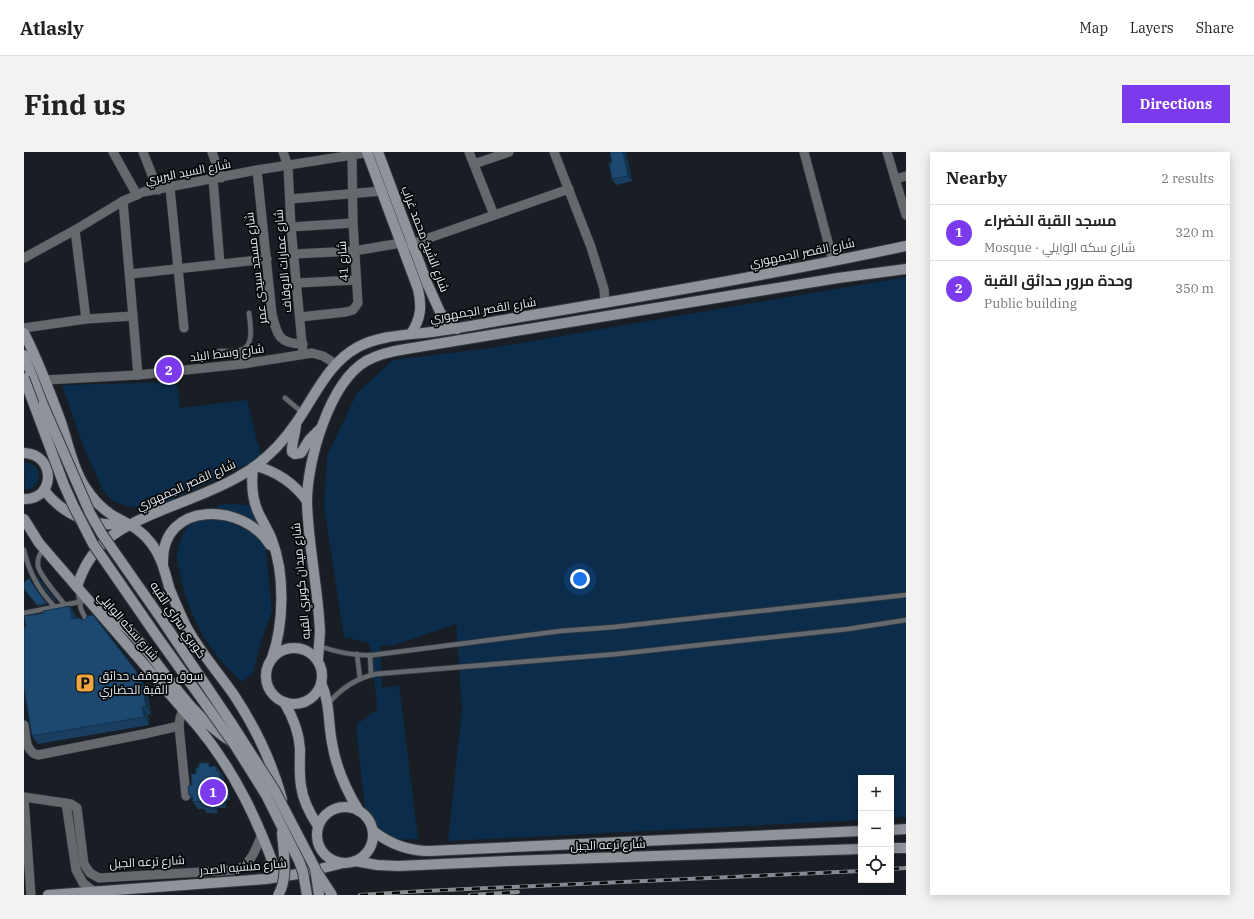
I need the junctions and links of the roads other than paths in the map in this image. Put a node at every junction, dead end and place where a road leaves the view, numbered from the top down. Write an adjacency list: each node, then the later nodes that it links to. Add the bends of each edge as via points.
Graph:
1 (114, 152): 24 (street)
2 (143, 152): 21 (street)
3 (212, 152): 17 (street)
4 (283, 152): 14 (street, شارع عمارات الاوقاف)
5 (369, 152): 12 (street, شارع السيد البربري); 22 (main road, شارع الشيخ محمد غراب)
6 (378, 152): 32 (main road, شارع الشيخ محمد غراب)
7 (469, 152): 13 (street)
8 (509, 152): 13 (street)
9 (554, 152): 20 (street)
10 (804, 152): 38 (street)
11 (887, 152): 18 (street)
12 (352, 155): 14 (street, شارع السيد البربري); 23 (street, شارع 41)
13 (474, 164): 27 (street)
14 (288, 166): 15 (street, شارع السيد البربري); 25 (street, شارع عمارات الاوقاف)
15 (257, 170): 17 (street, شارع السيد البربري); 37 (street, شارع مسجد سيدى عمر)
16 (906, 176): 18 (street)
17 (217, 179): 19 (street, شارع السيد البربري); 39 (street)
18 (895, 179): 28 (street)
19 (170, 188): 21 (street, شارع السيد البربري); 40 (street)
20 (569, 189): 27 (street); 45 (street, via 600,276)
21 (158, 190): 24 (street, شارع السيد البربري)
22 (382, 191): 23 (street); 32 (main road, شارع الشيخ محمد غراب)
23 (352, 194): 25 (street); 29 (street, شارع 41)
24 (137, 195): 26 (street, شارع السيد البربري)
25 (290, 199): 30 (street, شارع عمارات الاوقاف)
26 (123, 201): 31 (street, شارع السيد البربري); 42 (street)
27 (494, 215): 32 (street)
28 (906, 215)
29 (353, 222): 30 (street); 34 (street, شارع 41)
30 (291, 227): 35 (street, شارع عمارات الاوقاف)
31 (75, 230): 36 (street, شارع السيد البربري); 49 (street)
32 (406, 245): 34 (street); 52 (main road, شارع الشيخ محمد غراب, via 440,312 447,322); 54 (main road, شارع الشيخ محمد غراب, via 421,300 419,318)
33 (906, 246): 38 (main road, شارع القصر الجمهوري)
34 (354, 251): 35 (street); 43 (street, شارع 41)
35 (294, 254): 44 (street, شارع عمارات الاوقاف)
36 (24, 258)
37 (266, 259): 39 (street); 55 (street, شارع مسجد سيدى عمر, via 272,314 279,336 284,341)
38 (833, 261): 45 (main road, شارع القصر الجمهوري)
39 (220, 264): 40 (street)
40 (178, 268): 42 (street); 51 (street)
41 (906, 269): 67 (main road, via 385,352 366,361 349,376 334,400)
42 (130, 274): 47 (street)
43 (356, 280): 44 (street); 48 (street, شارع 41, via 358,303 353,310)
44 (297, 283): 48 (street, شارع عمارات الاوقاف)
45 (605, 302): 52 (main road, شارع القصر الجمهوري)
46 (249, 313): 56 (lane, via 250,340)
47 (132, 316): 49 (street); 61 (street)
48 (300, 317): 55 (street, شارع عمارات الاوقاف)
49 (86, 320): 50 (street)
50 (24, 328)
51 (184, 328)
52 (457, 328): 54 (main road, شارع القصر الجمهوري)
53 (24, 333): 63 (main road)
54 (411, 334): 60 (main road, شارع القصر الجمهوري, via 372,341 356,348)
55 (303, 349): 59 (street, شارع وسط البلد); 60 (street, شارع وسط البلد)
56 (241, 350): 57 (lane); 59 (lane)
57 (218, 351)
58 (24, 355): 104 (main road, كوبري سراي القبه, bridge, via 90,513 102,534 232,724)
59 (243, 364): 61 (street, شارع وسط البلد)
60 (336, 364): 65 (main road, شارع القصر الجمهوري)
61 (138, 375): 63 (street, شارع وسط البلد)
62 (24, 378): 100 (main road, bridge, via 64,485 93,544)
63 (46, 380): 74 (main road, via 84,485 104,508)
64 (285, 398): 65 (lane)
65 (303, 413): 66 (main road, شارع القصر الجمهوري)
66 (296, 424): 67 (main road, via 291,450 297,455); 69 (main road, شارع القصر الجمهوري, via 273,451)
67 (322, 427): 72 (main road, via 314,456)
68 (24, 453): 70 (main road, via 36,456 44,462 48,481)
69 (254, 467): 72 (main road, via 271,471 285,479 301,492); 74 (main road, شارع القصر الجمهوري, via 226,483); 77 (main road, شارع ميدان كوبري القبه, via 253,497)
70 (44, 490): 71 (main road, via 36,497); 74 (main road, شارع القصر الجمهوري, via 59,506 78,518 103,525)
71 (24, 499)
72 (307, 501): 87 (main road, شارع ميدان كوبري القبه, via 319,617)
73 (24, 518): 75 (main road, شارع سكه الوايلي)
74 (130, 524): 78 (main road, via 150,542); 79 (main road, شارع القصر الجمهوري, via 96,549)
75 (44, 549): 79 (main road, شارع سكه الوايلي); 82 (lane, via 38,558 39,570)
76 (24, 550): 83 (lane, via 35,581)
77 (277, 555): 78 (main road, via 263,536 249,524 215,513 188,519 174,530 165,547); 90 (main road, شارع ميدان كوبري القبه, via 281,619)
78 (163, 565): 104 (main road, bridge, via 187,628 258,736 274,774)
79 (77, 587): 81 (main road, شارع سكه الوايلي)
80 (906, 595): 89 (lane, via 561,631)
81 (87, 603): 82 (lane); 86 (lane, via 81,608); 97 (main road, شارع سكه الوايلي); 100 (main road, via 112,616 128,629 193,709)
82 (65, 605): 83 (lane)
83 (55, 607): 84 (lane)
84 (24, 613)
85 (906, 620): 92 (lane, via 617,654)
86 (88, 624)
87 (319, 646): 88 (lane, via 337,652); 91 (main road, شارع ميدان كوبري القبه)
88 (357, 654): 89 (lane); 93 (lane)
89 (370, 655): 92 (lane)
90 (272, 658): 91 (main road, via 292,647 309,652); 95 (main road, via 267,668 266,680 274,696)
91 (318, 660): 94 (main road, via 322,671)
92 (371, 676): 93 (lane)
93 (360, 679): 96 (lane, via 345,687)
94 (321, 683): 95 (main road, via 316,693 307,700 296,704); 96 (main road)
95 (284, 702): 107 (main road, via 298,738 303,795)
96 (328, 704): 105 (main road, via 332,743 338,767)
97 (183, 710): 99 (street); 113 (main road, شارع سكه الوايلي, via 228,767)
98 (24, 725): 99 (street, via 28,748 32,753 41,754)
99 (179, 726): 101 (street)
100 (234, 744): 106 (main road, bridge)
101 (186, 796)
102 (24, 798): 103 (street, شارع ترعه الجبل); 127 (street)
103 (66, 803): 113 (street, شارع ترعه الجبل, via 76,806 78,810 84,864 90,873 100,878 236,870 252,858); 126 (street, via 78,875 83,883)
104 (284, 809): 124 (main road, كوبري سراي القبه, bridge)
105 (359, 810): 107 (main road, via 347,807 334,808 324,815); 110 (main road, via 368,819)
106 (282, 826): 129 (main road, bridge, via 284,881); 130 (main road, bridge, via 301,867)
107 (318, 826): 114 (main road)
108 (906, 829): 109 (main road)
109 (894, 830)
110 (373, 831): 115 (main road, شارع ترعه الجبل, via 392,844 414,850); 121 (main road, via 370,849)
111 (858, 831): 112 (main road, شارع ترعه الجبل)
112 (824, 832): 115 (main road, شارع ترعه الجبل); 119 (main road)
113 (262, 834): 120 (main road, شارع سكه الوايلي)
114 (318, 845): 120 (main road, via 287,857 278,858); 123 (main road, via 326,856)
115 (508, 847): 122 (main road)
116 (894, 848): 117 (main road)
117 (906, 848)
118 (858, 849): 119 (main road, شارع ترعه الجبل)
119 (824, 851): 122 (main road, شارع ترعه الجبل)
120 (270, 855): 125 (main road, شارع سكه الوايلي)
121 (355, 861): 122 (main road, شارع ترعه الجبل, via 393,866); 123 (main road)
122 (508, 861)
123 (343, 863): 125 (main road, شارع منشيه الصدر)
124 (315, 868): 131 (main road, كوبري سراي القبه, bridge); 132 (main road, bridge)
125 (278, 877): 126 (main road, شارع منشيه الصدر)
126 (95, 892): 128 (main road, شارع منشيه الصدر)
127 (32, 895)
128 (48, 895)
129 (278, 895)
130 (307, 895)
131 (319, 895)
132 (332, 895)

